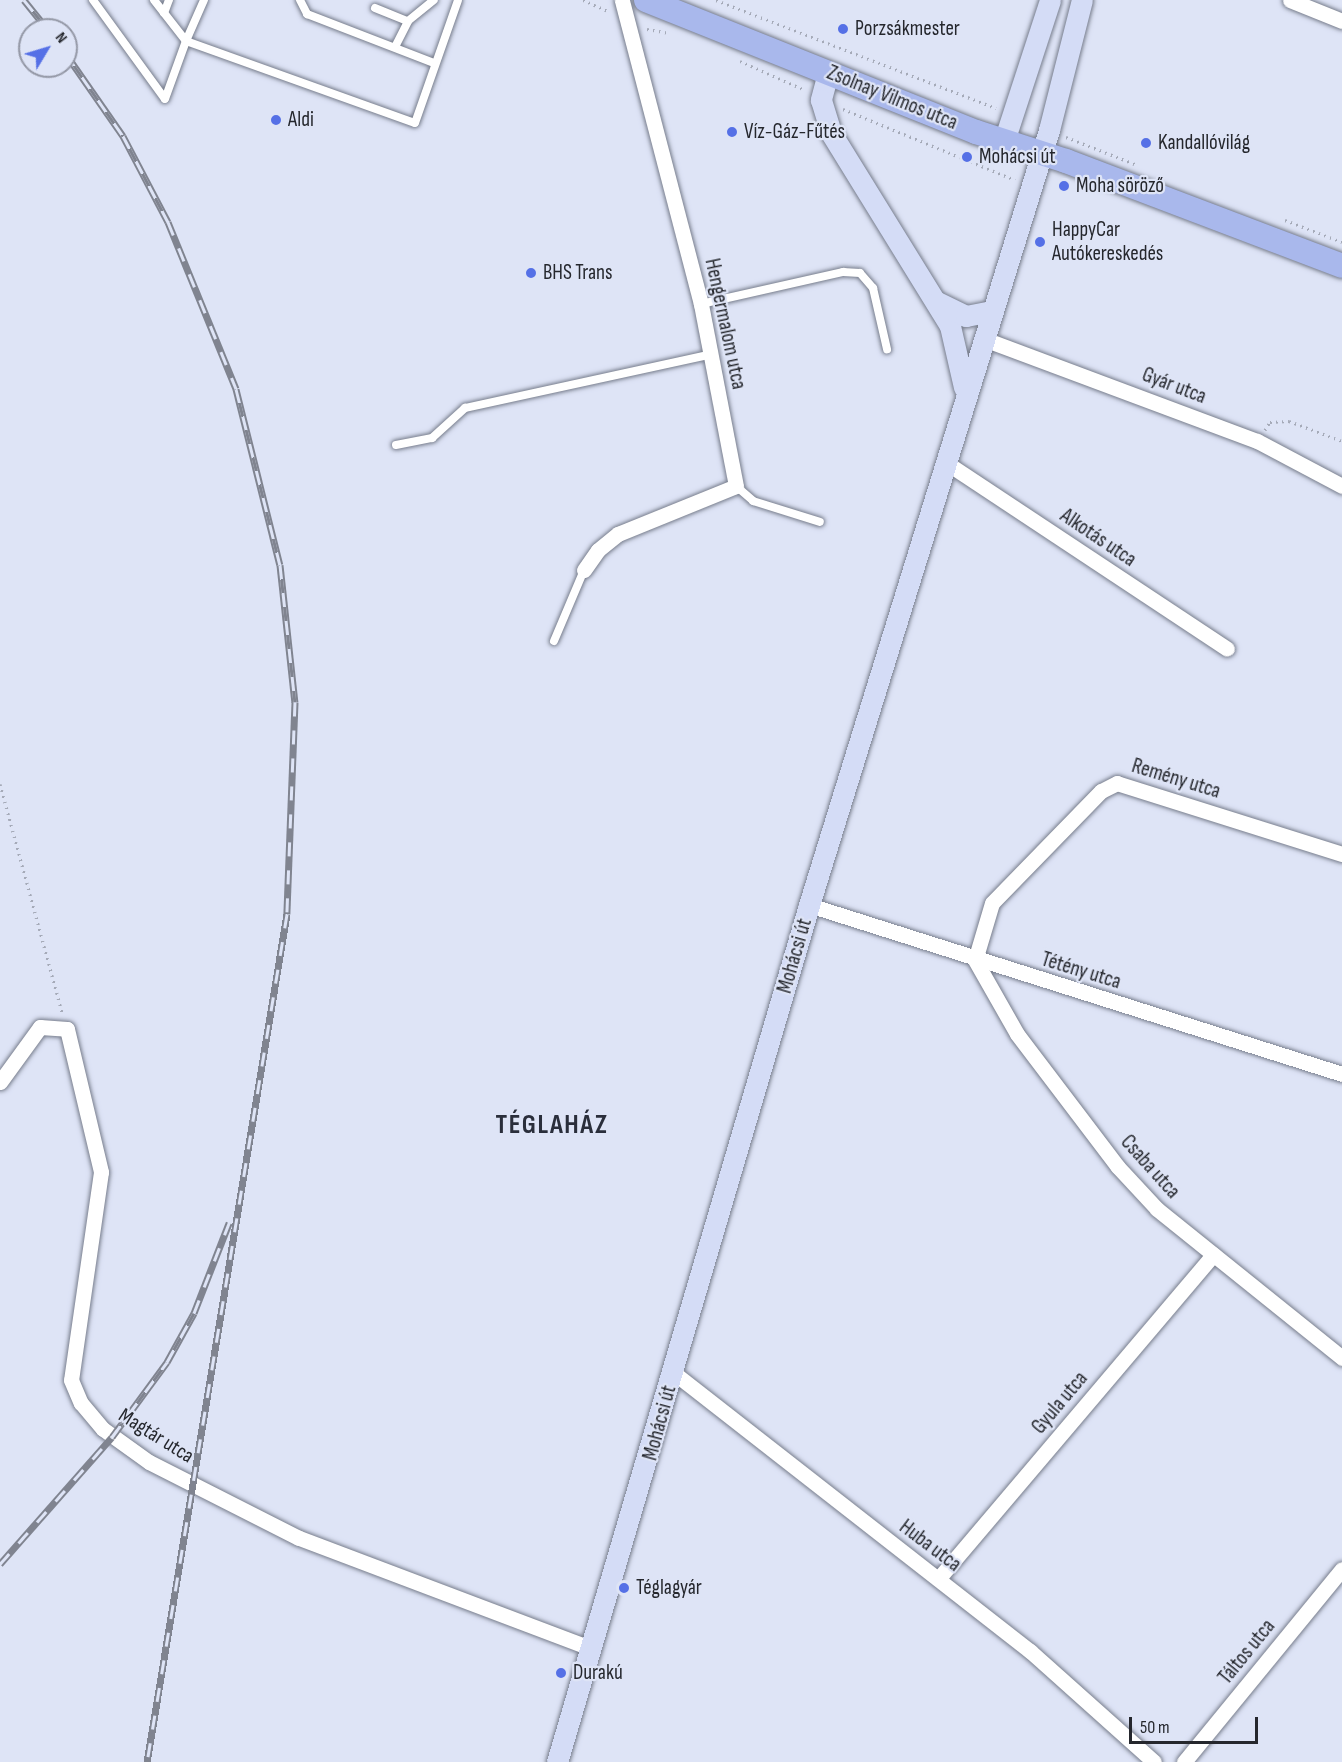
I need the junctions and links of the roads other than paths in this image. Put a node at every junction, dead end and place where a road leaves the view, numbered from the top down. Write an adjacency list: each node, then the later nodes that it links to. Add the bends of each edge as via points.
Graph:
1 (93, 0): 17 (lane, via 165,99)
2 (154, 0): 14 (lane)
3 (169, 0): 14 (lane)
4 (204, 0): 17 (lane)
5 (300, 0): 18 (lane, via 307,14)
6 (434, 0): 15 (lane)
7 (458, 0): 19 (lane)
8 (622, 0): 25 (street, Hengermalom utca)
9 (646, 0): 20 (main road, Zsolnay Vilmos utca)
10 (1050, 0): 21 (main road)
11 (1082, 0): 22 (main road, Mohácsi út)
12 (1290, 0): 16 (street)
13 (375, 8): 15 (lane)
14 (164, 13): 17 (lane)
15 (408, 21): 18 (lane)
16 (1342, 21)
17 (186, 41): 19 (lane, via 415,123)
18 (395, 47): 19 (lane)
19 (434, 63)
20 (828, 73): 21 (main road, Zsolnay Vilmos utca); 24 (main road, via 821,100 831,133)
21 (1004, 141): 22 (main road, Zsolnay Vilmos utca)
22 (1041, 153): 23 (main road, Zsolnay Vilmos utca); 26 (main road, Mohácsi út)
23 (1342, 266)
24 (935, 301): 26 (main road, via 966,316); 30 (main road, via 950,326)
25 (701, 304): 28 (lane, via 843,272 860,273 873,288); 29 (street, Hengermalom utca)
26 (992, 311): 27 (main road, Mohácsi út)
27 (984, 339): 30 (main road, Mohácsi út); 34 (street, Gyár utca, via 1257,441)
28 (887, 349)
29 (712, 354): 31 (lane, via 465,408 432,438); 33 (street, Hengermalom utca)
30 (965, 394): 32 (main road, Mohácsi út)
31 (396, 444)
32 (945, 462): 38 (street, Alkotás utca); 40 (main road, Mohácsi út)
33 (736, 486): 35 (lane, via 753,501); 36 (street, via 618,534 597,550)
34 (1342, 486)
35 (820, 522)
36 (584, 570): 37 (lane)
37 (554, 641)
38 (1227, 650)
39 (1342, 854): 41 (street, Remény utca, via 1117,783 1101,791 992,903)
40 (810, 905): 41 (street, Tétény utca); 46 (main road, Mohácsi út)
41 (975, 960): 42 (street, Tétény utca); 44 (street, Csaba utca, via 1017,1034 1118,1167)
42 (1342, 1074)
43 (0, 1082): 49 (street, Magtár utca, via 40,1027 67,1029 101,1172 70,1365 74,1391 91,1416 149,1462 299,1538)
44 (1213, 1255): 45 (street, Csaba utca); 48 (street, Gyula utca)
45 (1342, 1358)
46 (674, 1373): 48 (street, Huba utca); 49 (main road, Mohácsi út)
47 (1342, 1569): 52 (street, Táltos utca)
48 (939, 1578): 51 (street, Huba utca, via 1030,1651)
49 (592, 1649): 50 (main road, Mohácsi út)
50 (557, 1762)
51 (1154, 1762)
52 (1184, 1762)

